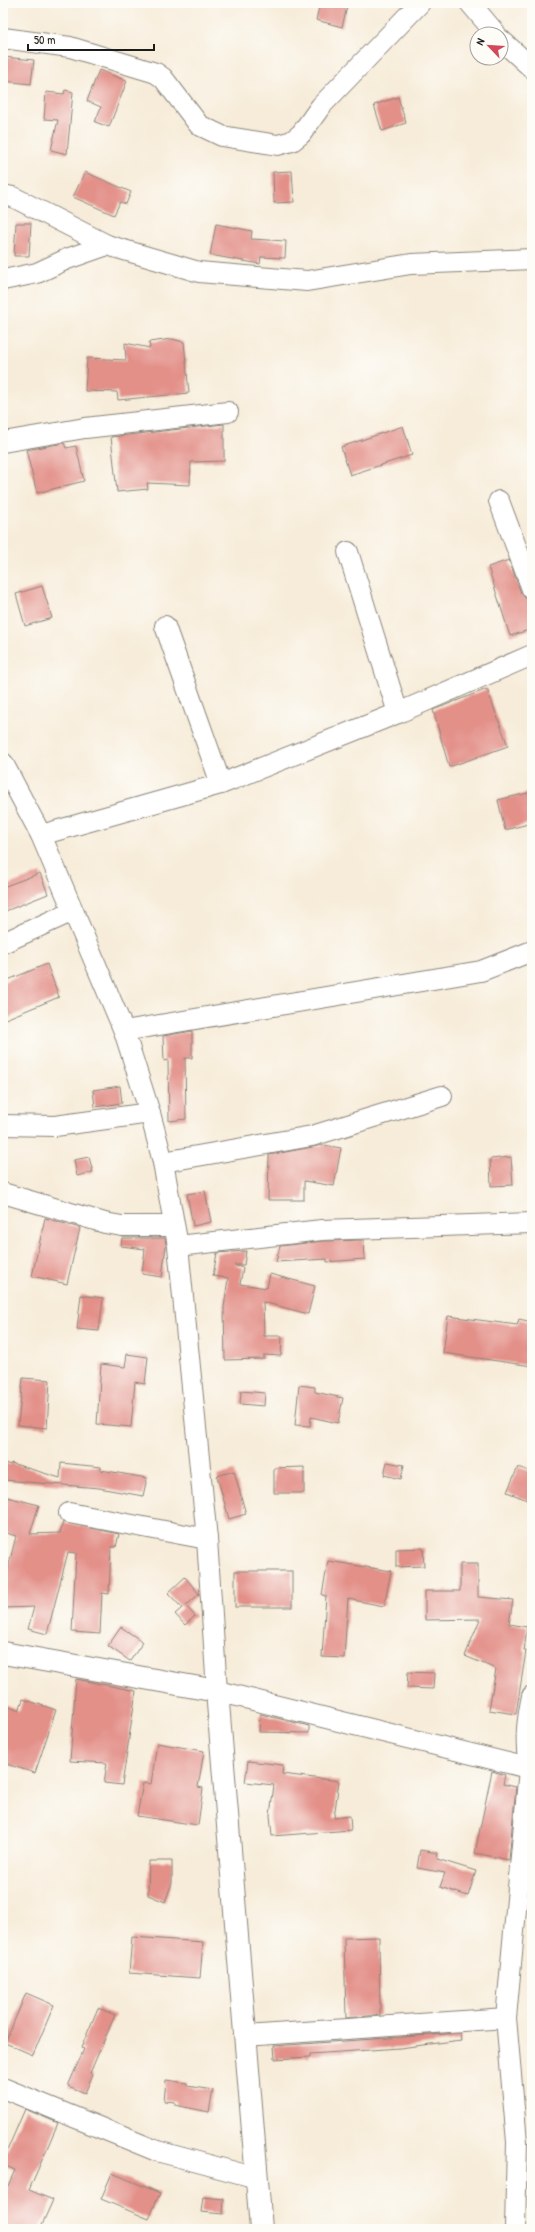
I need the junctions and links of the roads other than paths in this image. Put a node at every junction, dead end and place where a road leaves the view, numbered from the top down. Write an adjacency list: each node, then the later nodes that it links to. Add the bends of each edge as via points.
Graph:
1 (420, 3): 4 (street, via 321,106 301,134 292,141 278,145 222,136 199,125 163,78 156,73 70,47)
2 (470, 3): 3 (street)
3 (489, 26)
4 (3, 38)
5 (509, 47): 6 (street)
6 (532, 68)
7 (3, 195): 8 (street, via 13,197)
8 (108, 245): 9 (street, via 199,272 307,281 411,264); 10 (street, via 36,273)
9 (532, 259)
10 (3, 280)
11 (228, 412): 12 (street, via 85,428)
12 (3, 442)
13 (499, 502): 15 (street)
14 (348, 552): 18 (street)
15 (532, 589)
16 (165, 626): 20 (street)
17 (532, 655): 18 (street)
18 (398, 713): 20 (street)
19 (3, 763): 21 (street)
20 (221, 784): 21 (street)
21 (41, 836): 22 (street)
22 (73, 911): 23 (street); 25 (street)
23 (3, 943)
24 (532, 950): 25 (street, via 481,971)
25 (124, 1032): 27 (street)
26 (442, 1096): 29 (street, via 312,1136)
27 (150, 1113): 28 (street, via 55,1126); 29 (street)
28 (3, 1125)
29 (163, 1162): 32 (street)
30 (4, 1196): 32 (street, via 110,1224)
31 (532, 1223): 33 (street, via 322,1230)
32 (174, 1226): 33 (street)
33 (178, 1246): 35 (street)
34 (69, 1513): 35 (street)
35 (207, 1539): 37 (street)
36 (3, 1653): 37 (main road)
37 (217, 1691): 39 (street); 41 (main road)
38 (532, 1696): 39 (street, via 525,1741)
39 (531, 1769): 40 (street)
40 (506, 2018): 41 (street); 45 (street, via 517,2142)
41 (246, 2036): 43 (main road)
42 (3, 2088): 43 (street, via 157,2150)
43 (257, 2178): 44 (main road)
44 (261, 2229)
45 (515, 2229)

